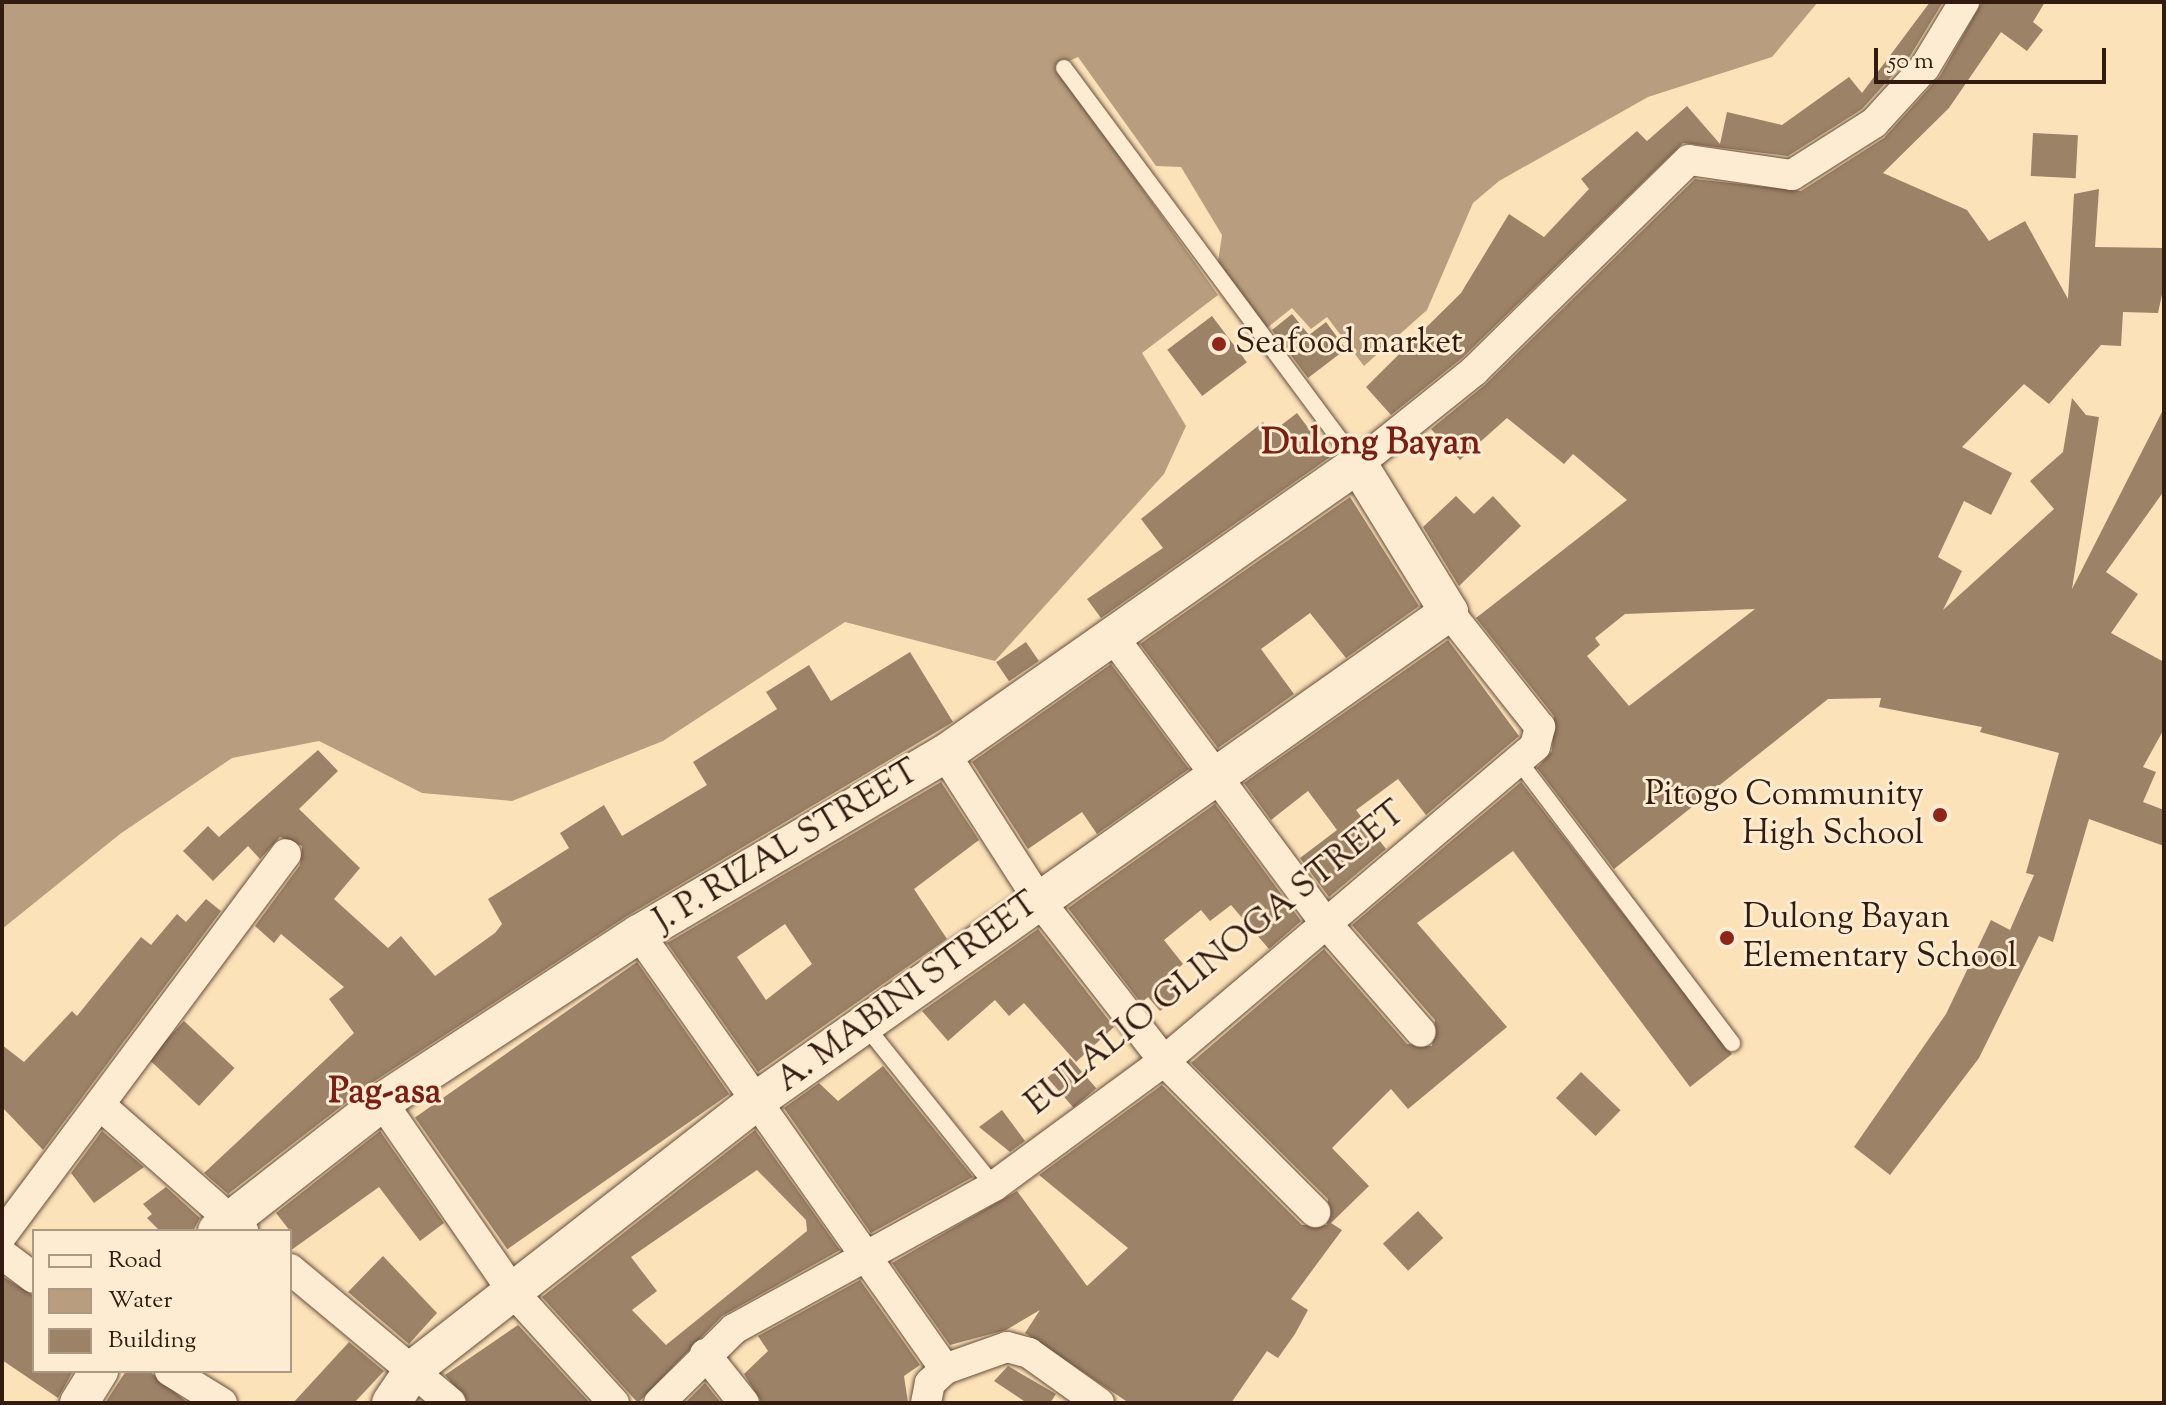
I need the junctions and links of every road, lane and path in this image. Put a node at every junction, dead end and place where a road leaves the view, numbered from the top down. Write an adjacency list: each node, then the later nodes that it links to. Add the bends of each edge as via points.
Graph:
1 (1964, 2): 3 (street, via 1925,67 1874,123 1792,175 1689,160 1474,371)
2 (1064, 68): 3 (lane)
3 (1358, 464): 4 (street); 5 (street, J. P. RIZAL STREET)
4 (1449, 612): 6 (street, via 1540,727); 8 (street, A. MABINI STREET)
5 (1113, 637): 7 (street, J. P. RIZAL STREET); 8 (street)
6 (1527, 753): 11 (street, EULALIO GLINOGA STREET); 15 (lane)
7 (945, 754): 10 (street); 12 (street, J. P. RIZAL STREET)
8 (1218, 779): 10 (street, A. MABINI STREET); 11 (street)
9 (286, 854): 19 (street)
10 (1038, 899): 13 (street, A. MABINI STREET); 16 (street)
11 (1324, 921): 14 (street); 16 (street, EULALIO GLINOGA STREET)
12 (639, 934): 17 (street); 18 (street, J. P. RIZAL STREET)
13 (864, 1024): 17 (street, A. MABINI STREET); 20 (lane)
14 (1421, 1032)
15 (1732, 1043)
16 (1164, 1061): 20 (street, EULALIO GLINOGA STREET); 21 (street)
17 (759, 1099): 25 (street); 28 (street, A. MABINI STREET)
18 (382, 1102): 22 (street, J. P. RIZAL STREET); 28 (street)
19 (100, 1105): 22 (street); 23 (street)
20 (994, 1186): 25 (street, EULALIO GLINOGA STREET)
21 (1315, 1212)
22 (229, 1227)
23 (2, 1235)
24 (2, 1254): 27 (street)
25 (868, 1255): 29 (street, EULALIO GLINOGA STREET, via 734,1329); 31 (street)
26 (292, 1271): 30 (street)
27 (32, 1276)
28 (513, 1292): 30 (street, A. MABINI STREET); 38 (street)
29 (705, 1354): 39 (street, EULALIO GLINOGA STREET); 40 (street)
30 (414, 1369): 36 (street, A. MABINI STREET); 37 (street)
31 (945, 1369): 41 (street, via 930,1383); 42 (street, via 1015,1347)
32 (98, 1373): 34 (street)
33 (173, 1373): 35 (street)
34 (79, 1403)
35 (222, 1403)
36 (391, 1403)
37 (451, 1403)
38 (614, 1403)
39 (659, 1403)
40 (744, 1403)
41 (926, 1403)
42 (1099, 1403)

